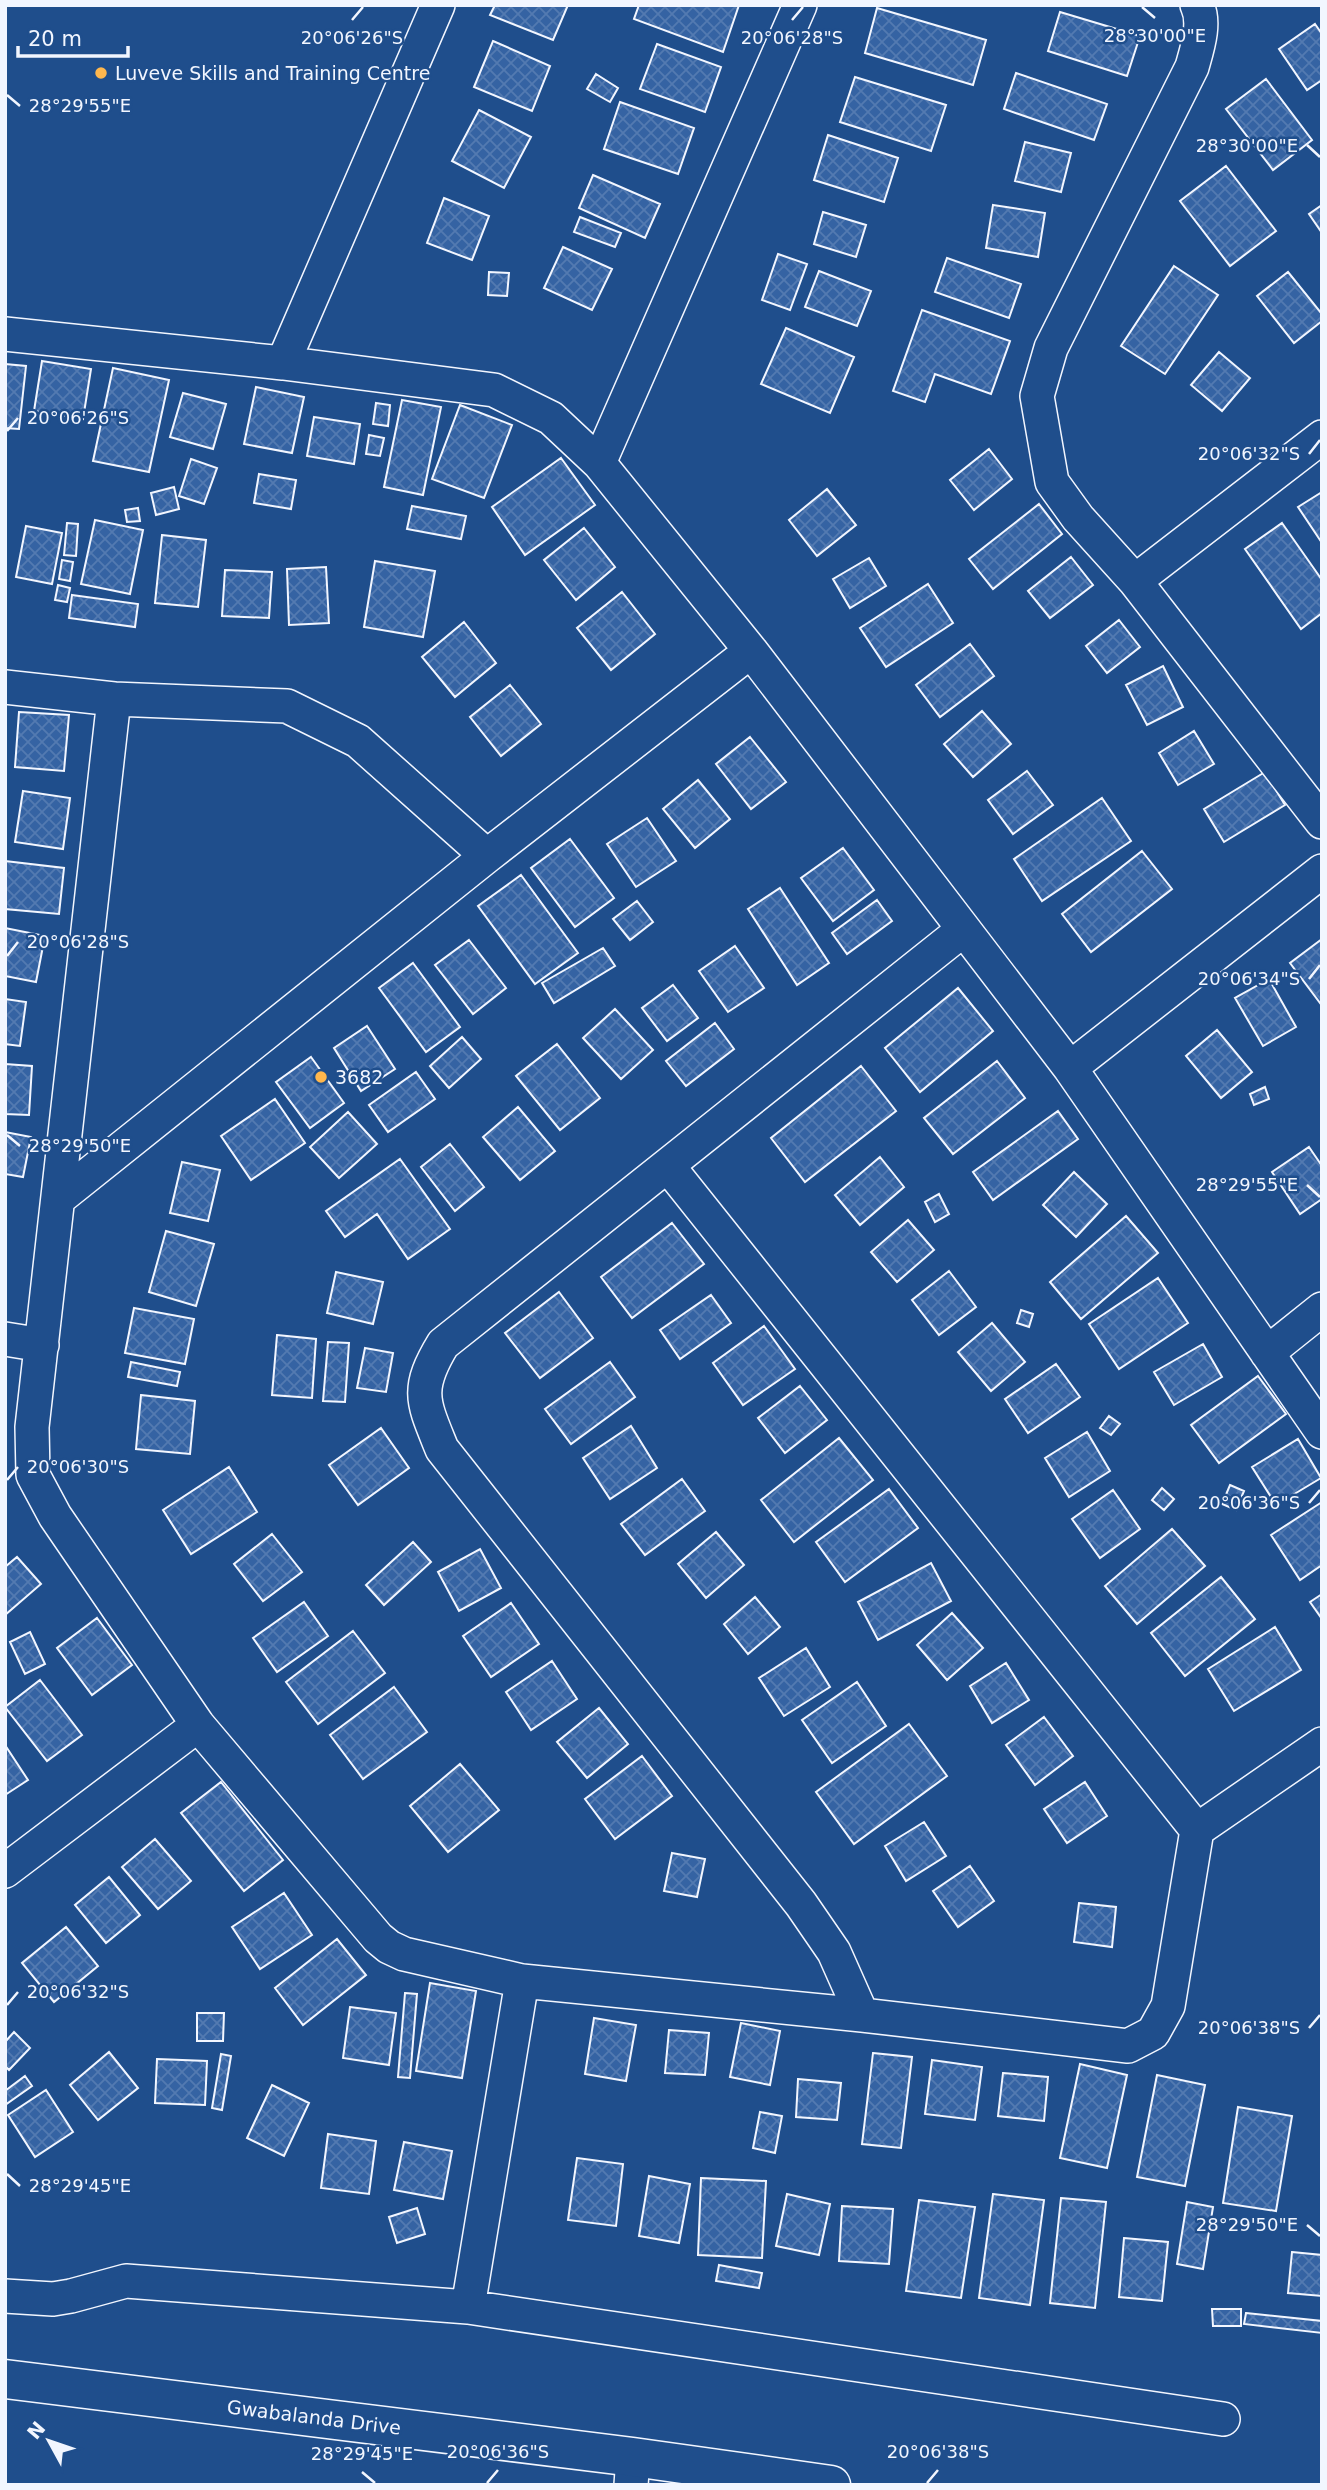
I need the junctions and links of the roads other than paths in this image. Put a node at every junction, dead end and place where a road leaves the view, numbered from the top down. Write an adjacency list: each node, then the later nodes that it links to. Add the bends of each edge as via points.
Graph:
1 (438, 5): 5 (street)
2 (800, 5): 7 (street)
3 (1197, 5): 8 (street, via 1199,39 1192,67 1051,348 1037,396 1052,482)
4 (5, 334): 5 (street)
5 (283, 363): 7 (street, via 495,390 551,418)
6 (1322, 437): 8 (street)
7 (599, 463): 9 (street)
8 (1135, 581): 12 (street)
9 (751, 651): 13 (street); 15 (street)
10 (5, 687): 11 (street)
11 (114, 699): 13 (street, via 286,706 358,741); 18 (street)
12 (1322, 822)
13 (487, 856): 18 (street)
14 (1322, 871): 16 (street)
15 (963, 930): 16 (street); 17 (street)
16 (1070, 1068): 22 (street)
17 (668, 1166): 26 (street); 29 (street, via 443,1345 423,1387 428,1415 442,1449 802,1904 834,1952)
18 (58, 1199): 21 (street)
19 (1322, 1310): 22 (street)
20 (5, 1339): 21 (street)
21 (42, 1345): 24 (street, via 32,1427 33,1475 55,1516)
22 (1267, 1353): 23 (street)
23 (1322, 1432)
24 (198, 1725): 27 (street); 28 (street, via 389,1947)
25 (1322, 1744): 26 (street)
26 (1197, 1830): 29 (street, via 1167,2006 1153,2033 1129,2046)
27 (5, 1871)
28 (522, 1981): 29 (street); 31 (street)
29 (862, 2015)
30 (5, 2296): 31 (street, via 62,2298 125,2281)
31 (468, 2307): 33 (street)
32 (5, 2379): 34 (street, Gwabalanda Drive)
33 (1223, 2419)
34 (632, 2471): 35 (street, Gwabalanda Drive)
35 (831, 2485)

